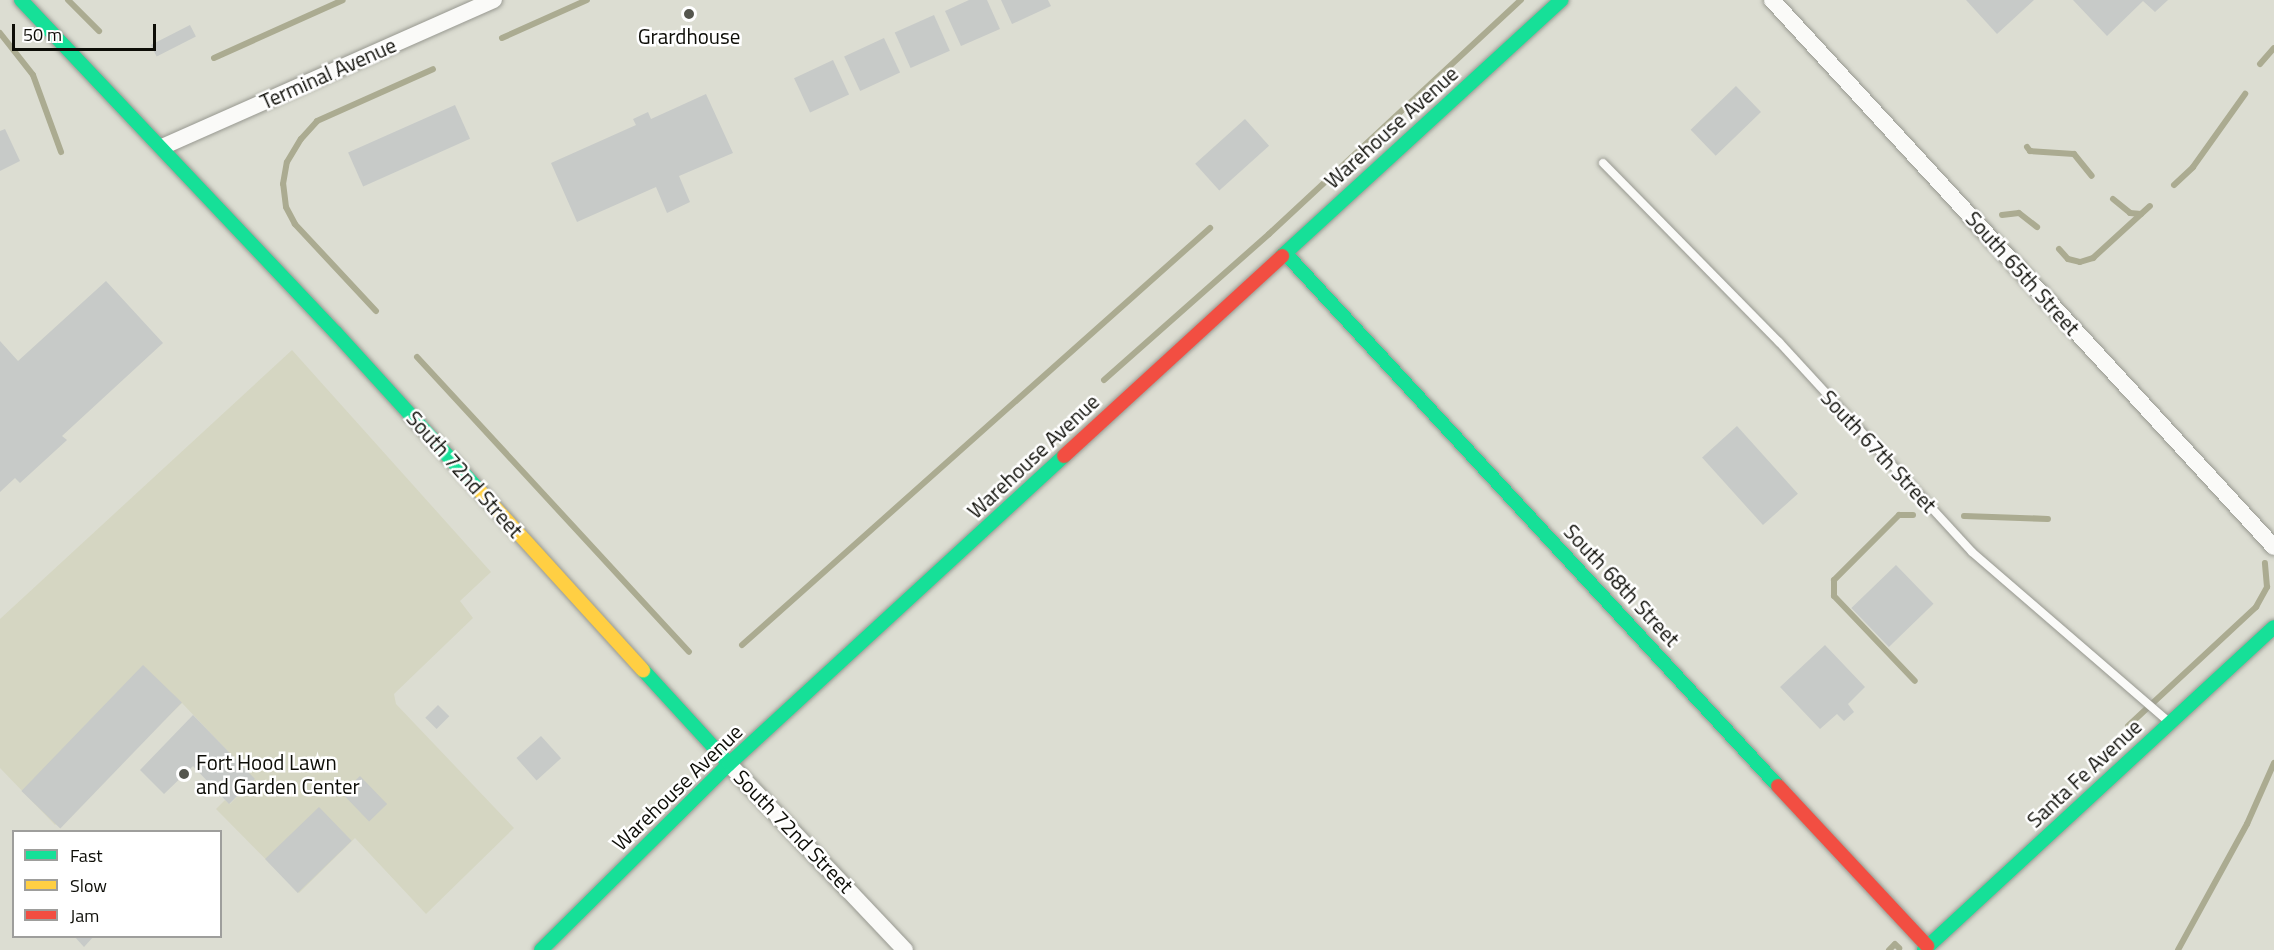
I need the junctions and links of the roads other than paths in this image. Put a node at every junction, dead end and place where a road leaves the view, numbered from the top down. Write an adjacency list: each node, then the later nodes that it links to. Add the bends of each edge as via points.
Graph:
1 (21, 0): 5 (street, South 72nd Street)
2 (494, 0): 5 (street, Terminal Avenue)
3 (1560, 0): 7 (street, Warehouse Avenue)
4 (1772, 0): 8 (street, South 65th Street)
5 (162, 147): 11 (street, South 72nd Street)
6 (1603, 164): 10 (lane, South 67th Street, via 1779,342 1972,552)
7 (1285, 252): 11 (street, Warehouse Avenue); 12 (street, South 68th Street)
8 (2274, 548)
9 (2274, 627): 10 (street, Santa Fe Avenue)
10 (2169, 722): 12 (street, Santa Fe Avenue)
11 (729, 764): 13 (street, Warehouse Avenue); 14 (street, South 72nd Street)
12 (1925, 948)
13 (541, 950)
14 (905, 950)

